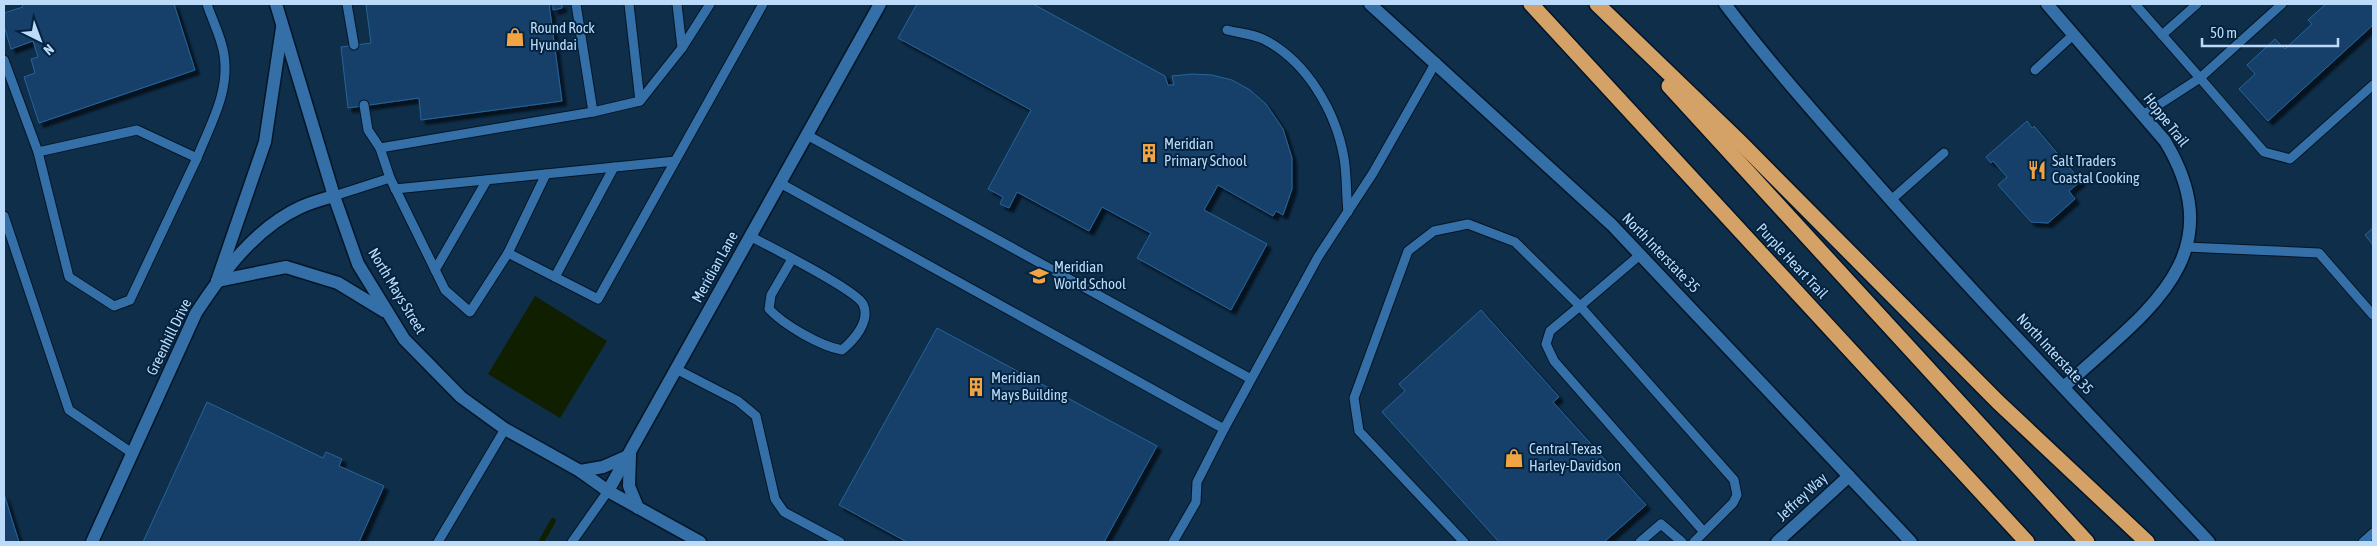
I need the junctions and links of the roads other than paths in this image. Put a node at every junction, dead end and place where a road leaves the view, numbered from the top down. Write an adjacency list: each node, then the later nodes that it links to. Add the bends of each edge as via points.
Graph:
1 (207, 4): 37 (lane, via 224,54 225,76 221,101)
2 (276, 4): 18 (main road, North Mays Street)
3 (347, 4): 22 (lane)
4 (576, 4): 31 (lane)
5 (629, 4): 29 (lane)
6 (677, 4): 23 (lane)
7 (710, 4): 23 (lane)
8 (763, 4): 38 (lane)
9 (880, 4): 33 (main road, Meridian Lane)
10 (1370, 4): 25 (main road, North Interstate 35)
11 (1530, 4): 85 (highway, Purple Heart Trail)
12 (1595, 4): 86 (highway, Purple Heart Trail); 87 (highway, via 1741,143 1998,402)
13 (1725, 4): 46 (main road, North Interstate 35, via 1757,46)
14 (2047, 4): 20 (main road, Hoppe Trail)
15 (2135, 4): 21 (lane)
16 (2197, 4): 21 (lane)
17 (2282, 4): 27 (lane)
18 (283, 23): 45 (main road, North Mays Street); 56 (main road, via 265,142)
19 (1227, 30): 47 (lane, via 1263,39 1299,65 1316,88 1335,124 1344,159)
20 (2073, 35): 26 (lane); 32 (main road, Hoppe Trail)
21 (2162, 35): 27 (lane)
22 (354, 45)
23 (682, 48): 29 (lane)
24 (4, 60): 35 (lane)
25 (1436, 62): 47 (lane); 52 (main road, North Interstate 35)
26 (2035, 70)
27 (2200, 78): 28 (lane, via 2264,152 2290,159); 32 (lane)
28 (2373, 85)
29 (640, 101): 31 (lane)
30 (364, 106): 34 (lane, via 368,130)
31 (593, 112): 34 (lane)
32 (2143, 115): 50 (main road, Hoppe Trail, via 2165,141 2187,186 2190,222)
33 (807, 134): 43 (main road, Meridian Lane); 61 (lane)
34 (380, 148): 41 (lane)
35 (38, 152): 37 (lane, via 137,130); 37 (lane, via 70,277 114,306 130,300)
36 (1944, 153): 46 (lane)
37 (197, 158)
38 (675, 161): 39 (lane); 55 (lane, via 598,298)
39 (614, 167): 40 (lane); 55 (lane)
40 (546, 174): 42 (lane); 51 (lane)
41 (390, 178): 44 (lane); 45 (lane)
42 (487, 180): 44 (lane); 54 (lane)
43 (780, 183): 49 (main road, Meridian Lane); 64 (lane)
44 (395, 189): 54 (lane)
45 (334, 196): 56 (main road, Greenhill Drive, via 300,207 268,228 241,252); 58 (main road, North Mays Street, via 358,264)
46 (1891, 200): 62 (main road, North Interstate 35)
47 (1348, 212): 61 (lane, via 1318,257)
48 (4, 216): 65 (lane, via 69,410)
49 (750, 236): 53 (lane); 60 (main road, Meridian Lane)
50 (2186, 247): 59 (lane, via 2319,253); 62 (main road, Hoppe Trail, via 2178,270 2158,300)
51 (508, 253): 54 (lane, via 470,312 445,290); 55 (lane)
52 (1642, 254): 57 (lane); 68 (main road, North Interstate 35)
53 (792, 259): 53 (lane, via 853,293 863,305 864,321 853,341 842,350 829,347 777,318 769,309 771,295)
54 (435, 270)
55 (555, 277)
56 (217, 281): 58 (main road, via 286,267 338,283); 65 (main road, Greenhill Drive, via 196,313)
57 (1580, 306): 71 (lane, via 1734,480 1737,495); 71 (lane, via 1550,331 1546,344 1554,361); 79 (lane, via 1514,242 1468,224 1434,231 1408,251 1354,398 1359,432)
58 (387, 312): 63 (main road, North Mays Street, via 404,339 461,397)
59 (2373, 315)
60 (676, 369): 66 (main road, Meridian Lane); 77 (lane, via 738,401 756,416 775,499 784,512)
61 (1251, 379): 64 (lane)
62 (2064, 387): 88 (main road, North Interstate 35)
63 (506, 429): 67 (main road, North Mays Street); 74 (lane)
64 (1224, 429): 78 (lane, via 1197,482 1196,502)
65 (132, 453): 73 (main road, Greenhill Drive)
66 (630, 455): 67 (main road, via 603,467); 69 (main road, Meridian Lane); 70 (main road, via 629,486)
67 (580, 471): 69 (main road, North Mays Street)
68 (1849, 476): 83 (main road, Jeffrey Way); 84 (main road, North Interstate 35)
69 (608, 491): 70 (main road, North Mays Street); 75 (lane, Meridian Lane)
70 (638, 508): 76 (main road, North Mays Street)
71 (1704, 532): 82 (lane)
72 (2373, 534): 89 (lane)
73 (92, 542)
74 (438, 542)
75 (572, 542)
76 (700, 542)
77 (840, 542)
78 (1173, 542)
79 (1464, 542)
80 (1640, 542): 81 (lane, via 1661,524)
81 (1682, 542)
82 (1694, 542)
83 (1778, 542)
84 (1911, 542)
85 (2027, 542)
86 (2087, 542)
87 (2147, 542)
88 (2209, 542)
89 (2363, 542)

